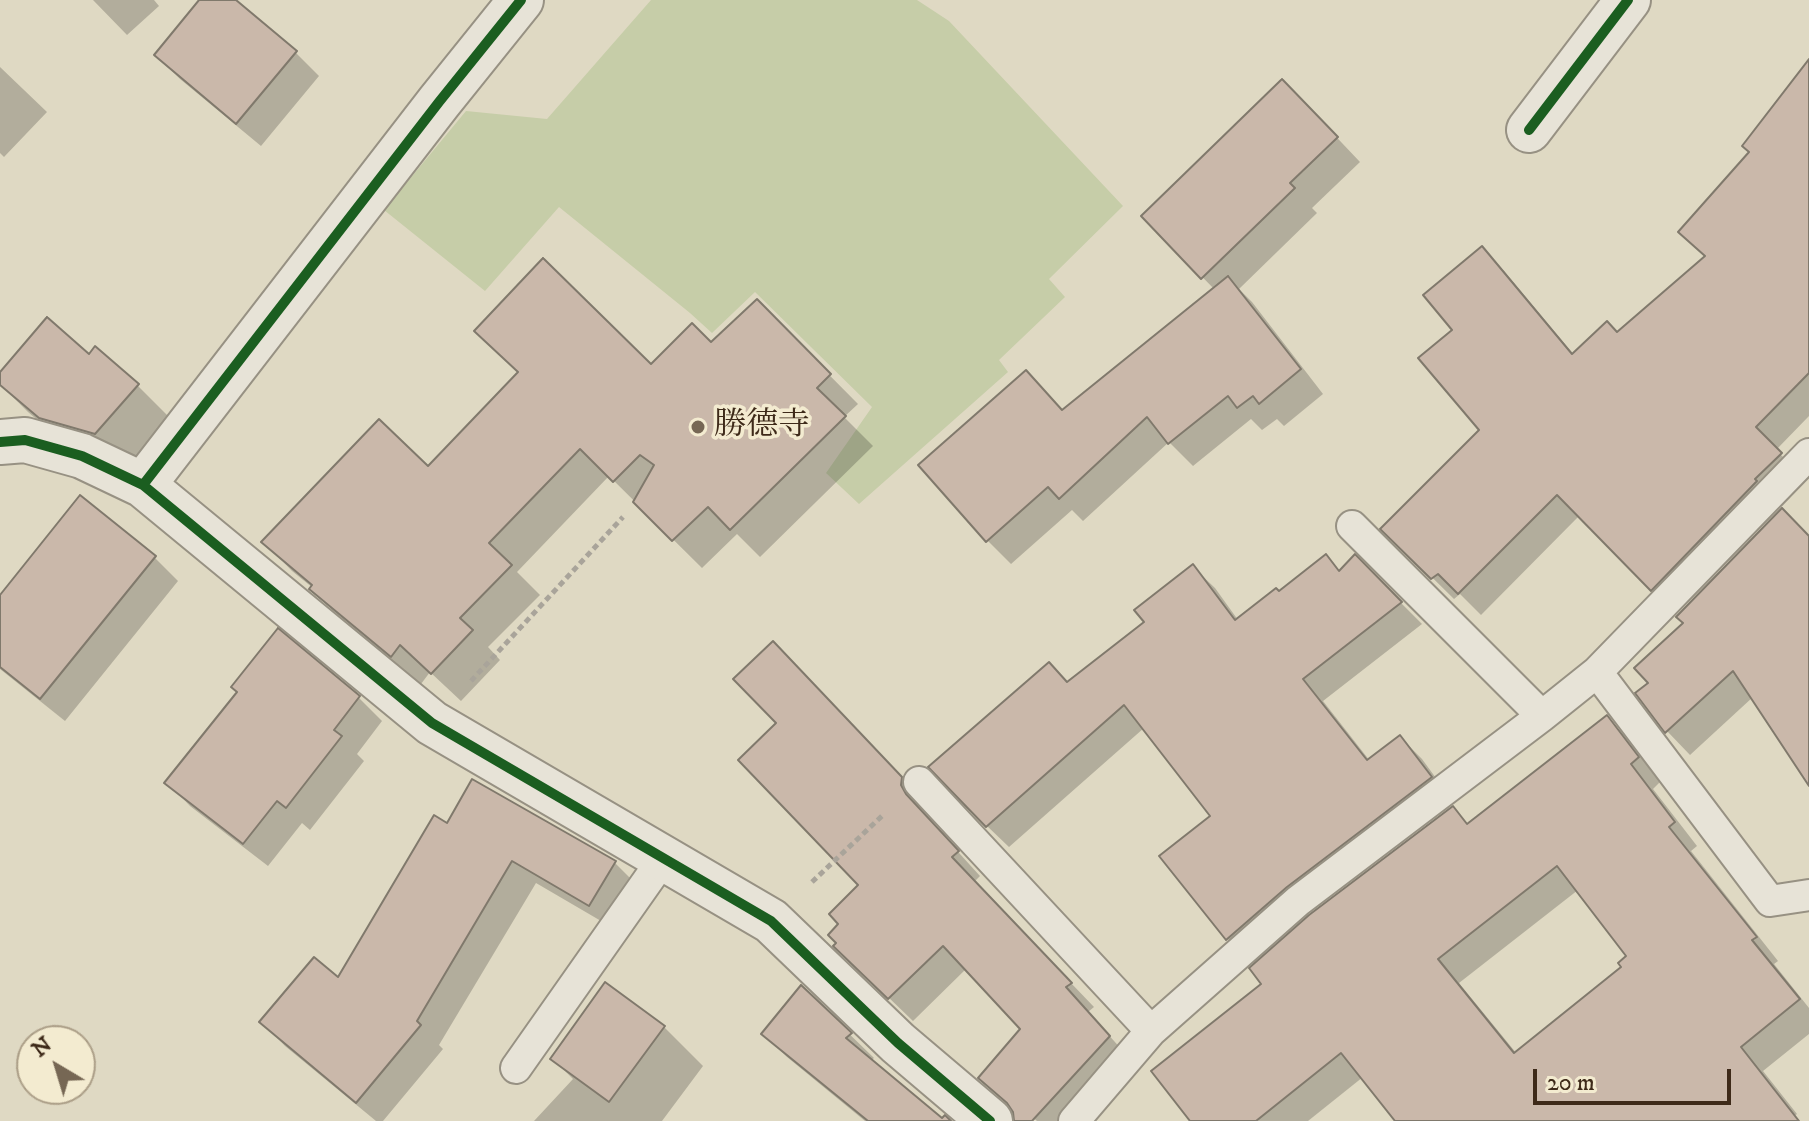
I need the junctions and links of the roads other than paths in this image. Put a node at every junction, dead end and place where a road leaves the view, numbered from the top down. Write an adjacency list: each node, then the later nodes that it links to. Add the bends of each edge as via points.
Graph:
1 (521, 0): 6 (street)
2 (1628, 0): 3 (street)
3 (1529, 130)
4 (0, 442): 6 (street, via 25,440 82,456)
5 (1809, 454): 8 (lane)
6 (143, 485): 11 (street, via 432,723)
7 (1352, 526): 9 (lane)
8 (1597, 672): 9 (lane); 12 (lane, via 1770,901)
9 (1542, 716): 13 (lane, via 1298,901)
10 (919, 782): 13 (lane)
11 (663, 859): 14 (lane); 15 (street, via 771,921 898,1043)
12 (1809, 895)
13 (1151, 1031): 16 (lane)
14 (516, 1068)
15 (990, 1121)
16 (1074, 1121)

